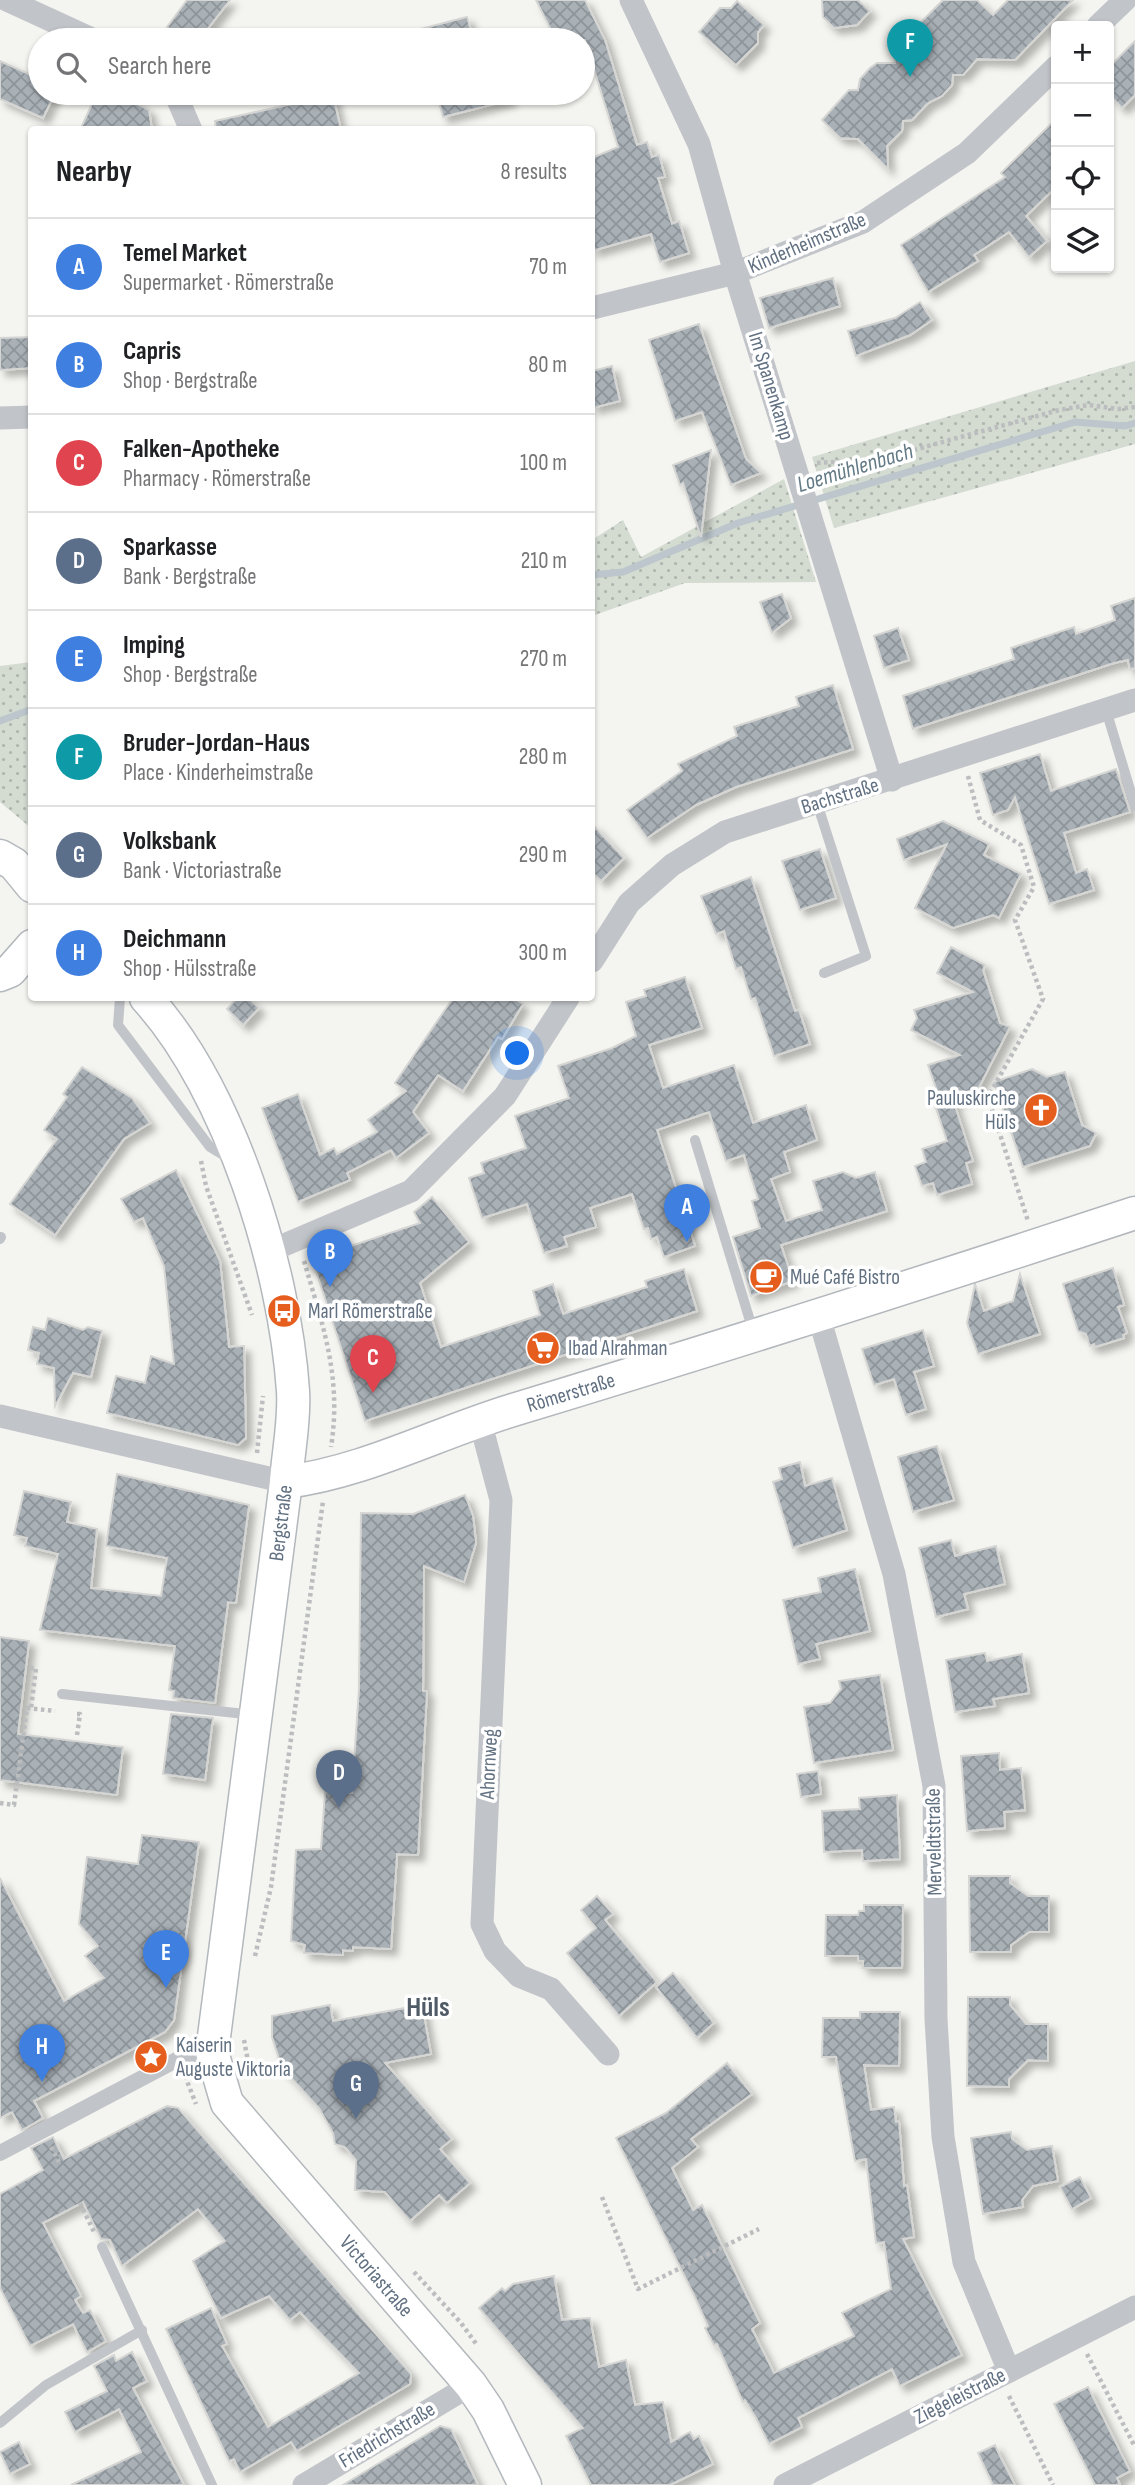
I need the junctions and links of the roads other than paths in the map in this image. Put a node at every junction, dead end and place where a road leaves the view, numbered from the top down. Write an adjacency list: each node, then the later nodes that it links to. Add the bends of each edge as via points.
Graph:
1 (631, 0): 9 (street, Im Spanenkamp, via 699,145)
2 (1125, 0): 4 (street)
3 (21, 3): 5 (street)
4 (1103, 21)
5 (70, 28)
6 (1051, 72): 9 (street, Kinderheimstraße, via 967,153 863,222)
7 (180, 105): 8 (street)
8 (189, 126)
9 (735, 273): 10 (street, Kinderheimstraße); 15 (street, Im Spanenkamp)
10 (595, 307)
11 (28, 417): 12 (street)
12 (0, 418)
13 (1135, 701): 14 (street, Bachstraße)
14 (1106, 710): 15 (street, Bachstraße); 17 (lane)
15 (892, 780): 16 (street, Bachstraße)
16 (817, 803): 21 (street, Bachstraße, via 725,832 672,865 629,903); 22 (lane, via 866,956)
17 (1135, 806)
18 (0, 856): 19 (main road)
19 (28, 881)
20 (28, 953): 23 (main road)
21 (595, 956)
22 (824, 973)
23 (0, 975)
24 (120, 1001): 28 (lane, via 118,1025 210,1147)
25 (148, 1001): 28 (main road, Bergstraße, via 168,1025 214,1104)
26 (566, 1001): 30 (street, via 505,1096 411,1191)
27 (695, 1140): 32 (lane)
28 (240, 1164): 30 (main road, Bergstraße)
29 (1135, 1213): 31 (main road, Römerstraße)
30 (284, 1245): 35 (main road, Bergstraße, via 284,1311 293,1394)
31 (819, 1317): 32 (main road, Römerstraße); 44 (street, Merveldtstraße, via 894,1574 934,1786 936,2019 943,2137 964,2262)
32 (755, 1336): 34 (main road, Römerstraße)
33 (0, 1416): 35 (street, Römerstraße)
34 (480, 1420): 35 (main road, Römerstraße, via 327,1475); 38 (street, Ahornweg, via 501,1500 482,1924 495,1951 519,1976 551,1989)
35 (286, 1482): 37 (main road, Bergstraße)
36 (62, 1694): 37 (lane)
37 (257, 1716): 39 (main road, Bergstraße)
38 (608, 2054)
39 (215, 2064): 40 (street, via 182,2057); 45 (main road, Victoriastraße, via 227,2103)
40 (0, 2152)
41 (102, 2247): 43 (lane)
42 (1135, 2307): 44 (street, Ziegeleistraße)
43 (142, 2330): 46 (lane, via 46,2385); 47 (lane)
44 (1004, 2374): 50 (street, Ziegeleistraße)
45 (471, 2385): 48 (street, Friedrichstraße); 49 (main road, Victoriastraße)
46 (0, 2423)
47 (212, 2485)
48 (304, 2485)
49 (525, 2485)
50 (785, 2485)

